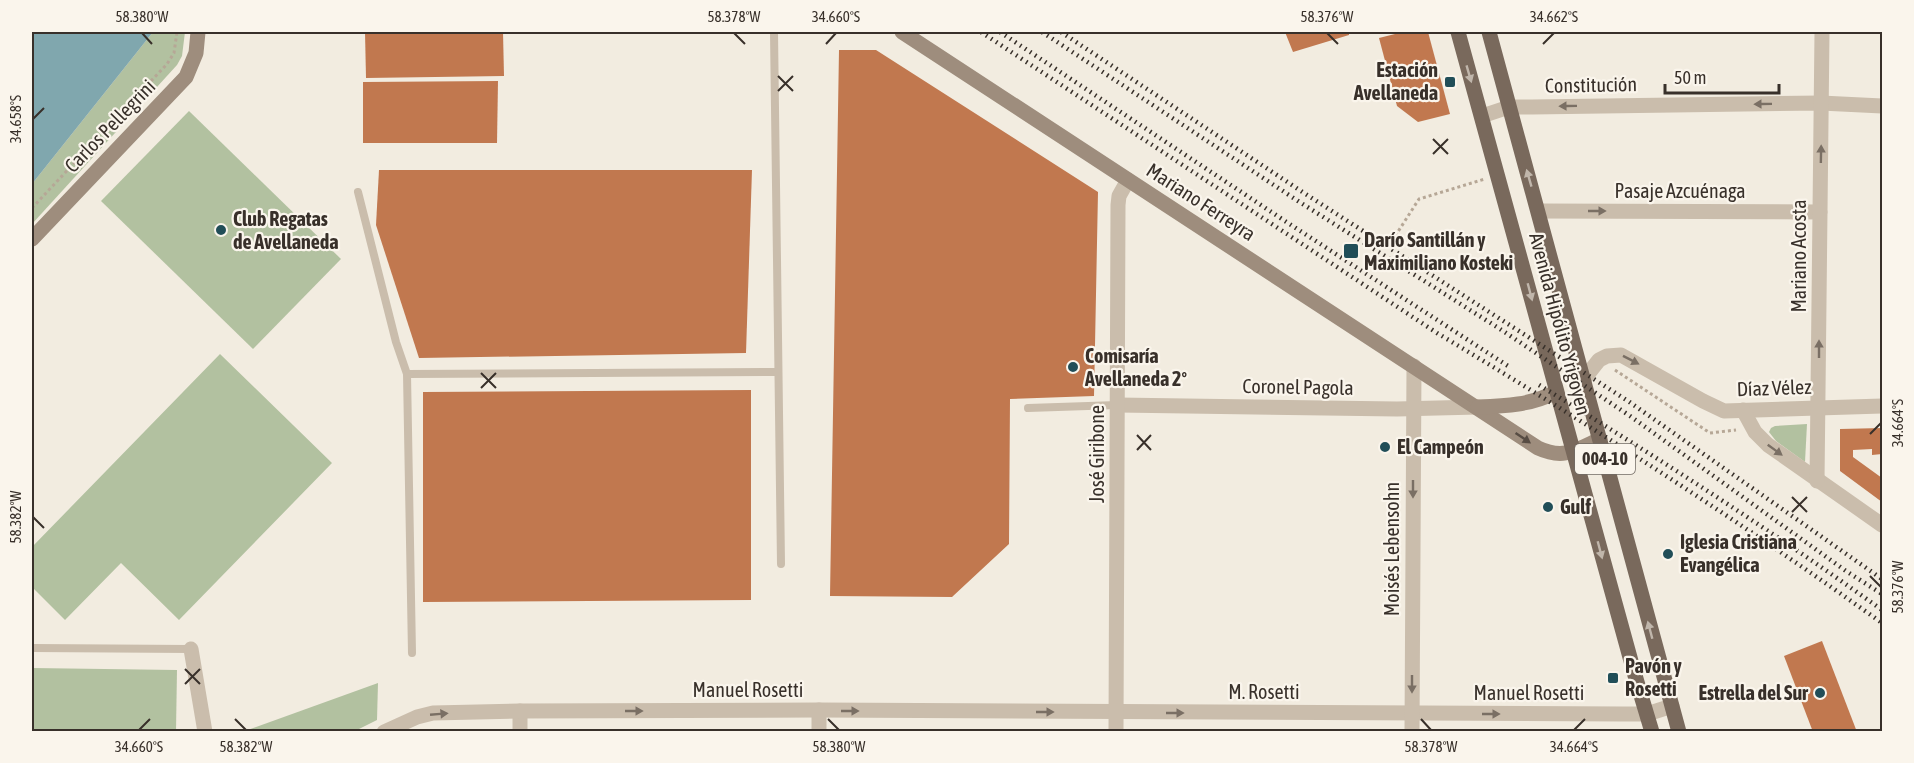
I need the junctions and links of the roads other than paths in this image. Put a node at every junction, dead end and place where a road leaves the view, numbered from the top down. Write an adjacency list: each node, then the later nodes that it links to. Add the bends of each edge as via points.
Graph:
1 (198, 32): 15 (street, Carlos Pellegrini, via 196,53 186,77)
2 (774, 32): 17 (lane)
3 (902, 32): 11 (street, Mariano Ferreyra)
4 (1458, 32): 10 (main road, Avenida Hipólito Yrigoyen / 004-10, one-way to 10)
5 (1489, 32): 9 (main road, Avenida Hipólito Yrigoyen / 004-10)
6 (1822, 32): 7 (street, Mariano Acosta)
7 (1821, 103): 8 (street, Constitución); 9 (street, Constitución, one-way to 9); 14 (street, Mariano Acosta, one-way to 7)
8 (1882, 106)
9 (1509, 107): 10 (street, Constitución); 13 (main road, Avenida Hipólito Yrigoyen / 004-10, one-way to 9)
10 (1482, 116): 20 (main road, Avenida Hipólito Yrigoyen / 004-10, one-way to 20)
11 (1128, 180): 16 (street, Mariano Ferreyra); 21 (street, José Giribone, via 1118,205)
12 (358, 192): 18 (lane)
13 (1539, 211): 14 (street, Pasaje Azcuénaga, one-way to 14); 19 (main road, Avenida Hipólito Yrigoyen / 004-10)
14 (1820, 212): 24 (street, Mariano Acosta, one-way to 14)
15 (32, 239)
16 (1414, 366): 23 (street, Mariano Ferreyra); 26 (street, Moisés Lebensohn)
17 (777, 372): 18 (lane); 32 (lane)
18 (407, 374): 35 (lane)
19 (1584, 379): 27 (street, Díaz Vélez, one-way to 27, via 1599,360 1622,355 1716,409); 28 (main road, Avenida Hipólito Yrigoyen / 004-10)
20 (1557, 392): 23 (street, via 1520,405); 29 (main road, Avenida Hipólito Yrigoyen / 004-10)
21 (1118, 405): 25 (lane); 26 (street, Coronel Pagola); 39 (street, José Giribone)
22 (1882, 406): 24 (street, Díaz Vélez)
23 (1478, 407): 26 (street, Coronel Pagola); 29 (street, Mariano Ferreyra, one-way to 29, via 1538,448 1550,453)
24 (1819, 407): 27 (street, Díaz Vélez); 30 (street, Mariano Acosta)
25 (1028, 408)
26 (1413, 410): 40 (street, Moisés Lebensohn, one-way to 40)
27 (1743, 410): 30 (street, one-way to 30, via 1768,445)
28 (1600, 439): 29 (street, Mariano Ferreyra); 36 (main road, Avenida Hipólito Yrigoyen / 004-10, one-way to 28)
29 (1574, 452): 41 (main road, Avenida Hipólito Yrigoyen / 004-10, one-way to 41)
30 (1817, 481): 31 (street)
31 (1882, 525)
32 (780, 564)
33 (32, 648): 34 (lane)
34 (191, 649): 42 (street)
35 (412, 653)
36 (1672, 706): 41 (street); 49 (main road, Avenida Hipólito Yrigoyen / 004-10)
37 (819, 710): 38 (street, Manuel Rosetti, one-way to 37); 39 (street, Manuel Rosetti, one-way to 39); 45 (street)
38 (520, 711): 43 (street, Manuel Rosetti, one-way to 38, via 433,714); 44 (street)
39 (1116, 712): 40 (street, M. Rosetti, one-way to 40); 46 (street, José Giribone)
40 (1412, 714): 41 (street, Manuel Rosetti, one-way to 41); 47 (street, Moisés Lebensohn)
41 (1647, 714): 48 (main road, Avenida Hipólito Yrigoyen / 004-10)
42 (205, 732)
43 (384, 732)
44 (520, 732)
45 (819, 732)
46 (1116, 732)
47 (1412, 732)
48 (1652, 732)
49 (1679, 732)

